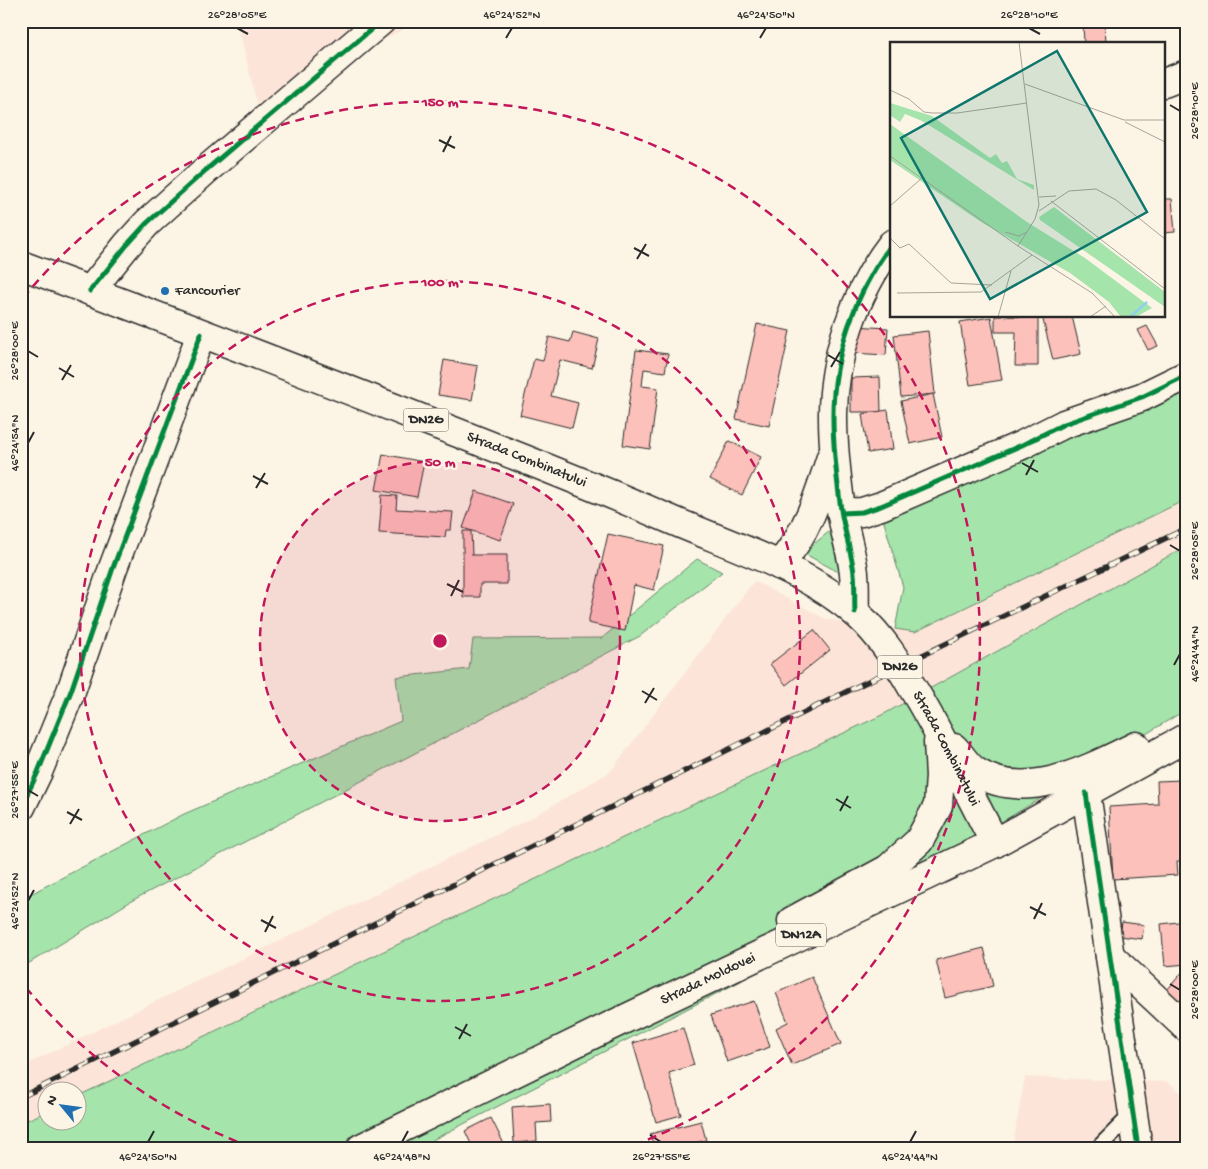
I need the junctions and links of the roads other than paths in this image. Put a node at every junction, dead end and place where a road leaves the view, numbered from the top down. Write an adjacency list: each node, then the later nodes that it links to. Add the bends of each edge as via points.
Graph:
1 (381, 21): 6 (main road, via 147,223)
2 (1187, 74): 3 (main road)
3 (1166, 82)
4 (890, 247): 9 (main road, via 864,289 845,336 836,377)
5 (21, 265): 6 (main road, Strada Combinatului / DN2G)
6 (90, 291): 7 (main road, Strada Combinatului / DN2G)
7 (201, 334): 11 (main road, Strada Combinatului / DN2G, via 585,482); 17 (main road, via 113,568 71,691)
8 (1187, 375): 10 (main road, via 1142,397 1064,424 881,506 862,512)
9 (834, 447): 10 (main road); 11 (main road, via 808,524)
10 (842, 513): 12 (main road, via 854,569)
11 (779, 565): 12 (main road, Strada Combinatului / DN2G, via 828,592)
12 (855, 612): 14 (main road, Strada Combinatului / DN2G, via 895,659)
13 (1187, 722): 14 (main road, via 1055,781 1013,785 993,780 974,770)
14 (937, 728): 18 (main road, Strada Combinatului / DN2G); 20 (main road, via 938,806 919,841 888,869 645,1001)
15 (1187, 738): 16 (main road, Strada Moldovei / DN12A)
16 (1086, 793): 18 (main road, Strada Moldovei / DN12A); 19 (main road)
17 (21, 807)
18 (995, 843): 20 (main road, Strada Moldovei / DN12A)
19 (1110, 956): 21 (main road); 22 (main road)
20 (608, 1027): 23 (main road, Strada Moldovei / DN12A)
21 (1187, 1028)
22 (1133, 1113): 24 (lane); 25 (main road)
23 (361, 1148)
24 (1098, 1148)
25 (1138, 1148)

